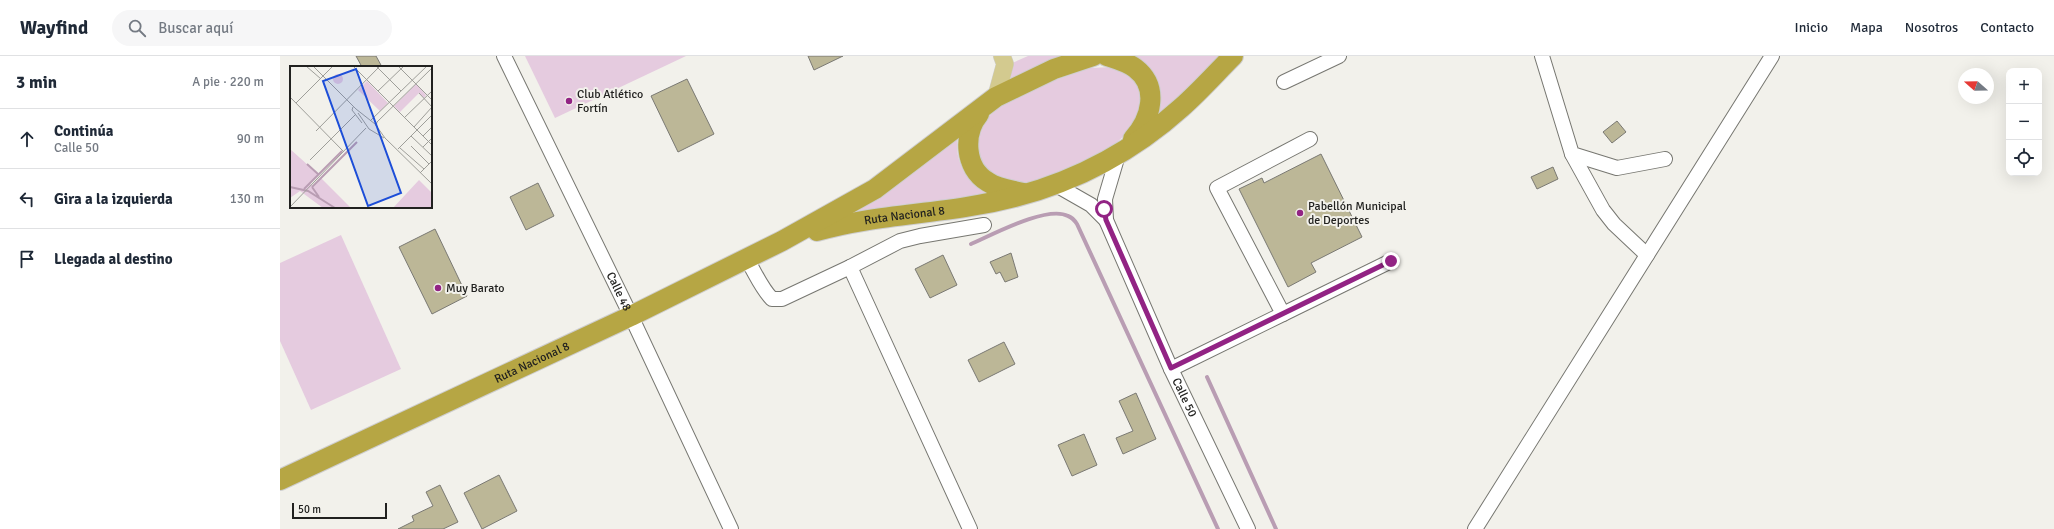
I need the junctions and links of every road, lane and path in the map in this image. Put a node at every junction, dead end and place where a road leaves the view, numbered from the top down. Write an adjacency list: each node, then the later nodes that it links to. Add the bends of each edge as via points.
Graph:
1 (504, 56): 24 (street, Calle 48)
2 (1002, 56): 9 (main road, via 1005,64)
3 (1093, 56): 9 (highway, Ruta Nacional 8, via 1054,69); 11 (highway, Ruta Nacional 8, via 1135,68 1150,88 1150,114)
4 (1234, 56): 11 (highway, Ruta Nacional 8, via 1181,108 1150,134)
5 (1339, 56): 8 (street)
6 (1542, 56): 12 (street)
7 (1772, 56): 19 (street)
8 (1284, 82)
9 (990, 102): 15 (highway, Ruta Nacional 8, via 974,120 970,131 968,154 979,176 988,182); 18 (highway, Ruta Nacional 8, via 875,189)
10 (1310, 139): 23 (street, via 1216,188)
11 (1119, 154): 14 (highway, Ruta Nacional 8); 16 (street, Calle 50, via 1105,199)
12 (1572, 154): 13 (street, via 1617,168); 19 (street, via 1603,210 1614,224)
13 (1665, 158)
14 (1056, 185): 15 (highway, Ruta Nacional 8); 16 (street, Calle 50, via 1091,205)
15 (1028, 194): 18 (highway, Ruta Nacional 8, via 966,207 860,221)
16 (1106, 220): 25 (street, Calle 50)
17 (984, 226): 22 (street, via 900,241)
18 (782, 241): 20 (highway, Ruta Nacional 8)
19 (1648, 255): 30 (street)
20 (746, 258): 22 (street, via 765,292 772,299 782,299); 24 (highway, Ruta Nacional 8)
21 (1391, 261): 23 (street)
22 (850, 267): 28 (street)
23 (1283, 314): 25 (street)
24 (631, 316): 26 (highway, Ruta Nacional 8); 27 (street, Calle 48)
25 (1171, 368): 29 (street, Calle 50)
26 (280, 480)
27 (731, 529)
28 (970, 529)
29 (1248, 529)
30 (1475, 529)

